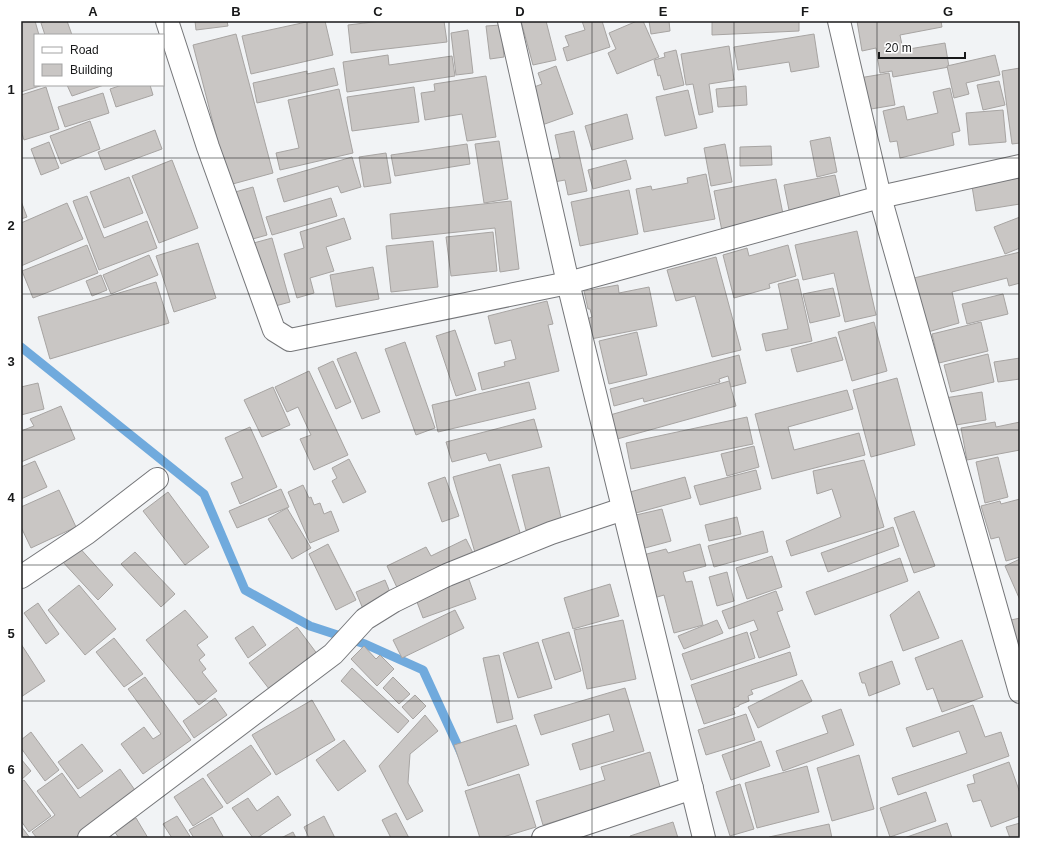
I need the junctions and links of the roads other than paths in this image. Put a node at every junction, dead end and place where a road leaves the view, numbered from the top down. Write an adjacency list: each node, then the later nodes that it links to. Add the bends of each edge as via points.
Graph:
1 (167, 21): 6 (street, via 208,147 274,330 290,340)
2 (509, 21): 6 (street)
3 (839, 21): 5 (street)
4 (1020, 166): 5 (street)
5 (880, 197): 6 (street); 10 (street)
6 (568, 283): 8 (street)
7 (157, 479): 9 (street, via 87,533)
8 (623, 509): 11 (street); 12 (street, via 551,533 447,575 365,619 333,654)
9 (21, 577)
10 (1020, 692)
11 (692, 788): 13 (street); 14 (street)
12 (89, 838)
13 (544, 838)
14 (704, 838)

